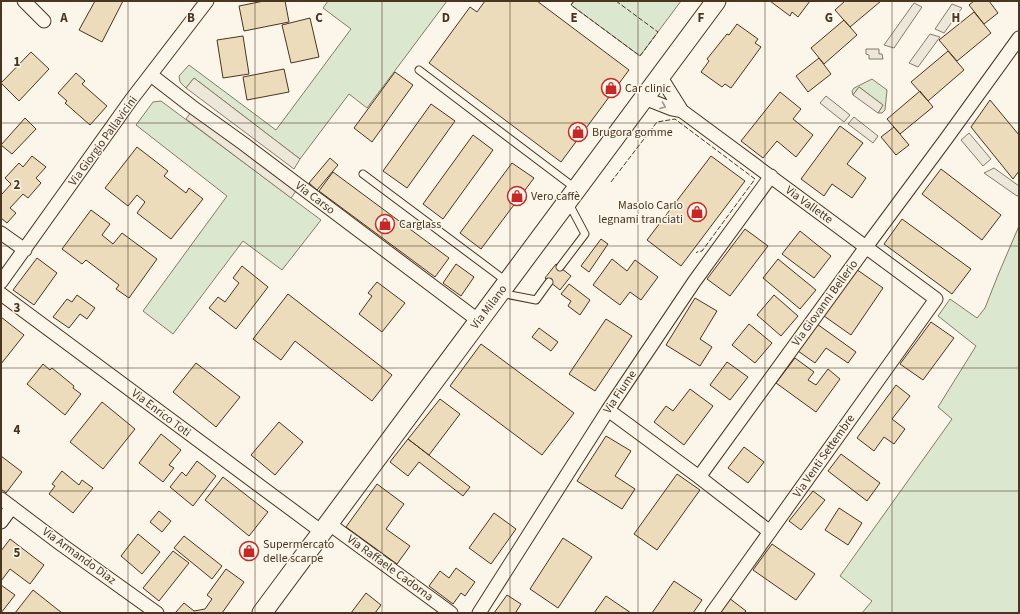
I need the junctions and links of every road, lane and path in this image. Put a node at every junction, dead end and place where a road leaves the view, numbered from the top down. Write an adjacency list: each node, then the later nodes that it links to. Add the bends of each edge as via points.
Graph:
1 (24, 1): 4 (street)
2 (208, 1): 7 (street, Via Giorgio Pallavicini)
3 (716, 1): 8 (main road, Via Milano)
4 (44, 21)
5 (1019, 38): 15 (street, Via Giovanni Bellerio)
6 (419, 70): 13 (lane)
7 (151, 75): 16 (street, Via Giorgio Pallavicini); 23 (street, Via Carso)
8 (660, 76): 9 (main road, Via Milano); 10 (street, Via Vallette)
9 (644, 98): 10 (street, Via Vallette, one-way to 10); 13 (main road, Via Milano)
10 (682, 111): 12 (street, Via Vallette)
11 (363, 174): 20 (lane)
12 (771, 176): 15 (street, Via Vallette); 24 (street, Via Fiume, via 694,282)
13 (573, 195): 17 (lane, via 585,234); 20 (main road, Via Milano)
14 (1, 233): 16 (street)
15 (866, 247): 22 (street, Via Vallette); 25 (street, Via Giovanni Bellerio)
16 (25, 250): 18 (street, Via Giorgio Pallavicini)
17 (560, 267)
18 (1, 282)
19 (549, 282): 20 (lane, via 536,300)
20 (504, 288): 23 (main road, Via Milano)
21 (1, 294): 29 (street, Via Enrico Toti)
22 (936, 299): 30 (street, Via Venti Settembre)
23 (479, 321): 29 (main road, Via Milano)
24 (608, 410): 25 (street); 34 (street, Via Fiume)
25 (699, 478): 30 (street)
26 (1, 499): 27 (street, Via Armando Diaz)
27 (12, 507): 28 (street); 31 (street, Via Armando Diaz)
28 (1, 522)
29 (325, 527): 32 (main road, Via Milano); 33 (street, Via Raffaele Cadorna)
30 (770, 532): 35 (street, Via Venti Settembre)
31 (157, 613)
32 (262, 613)
33 (451, 613)
34 (479, 613)
35 (712, 613)

